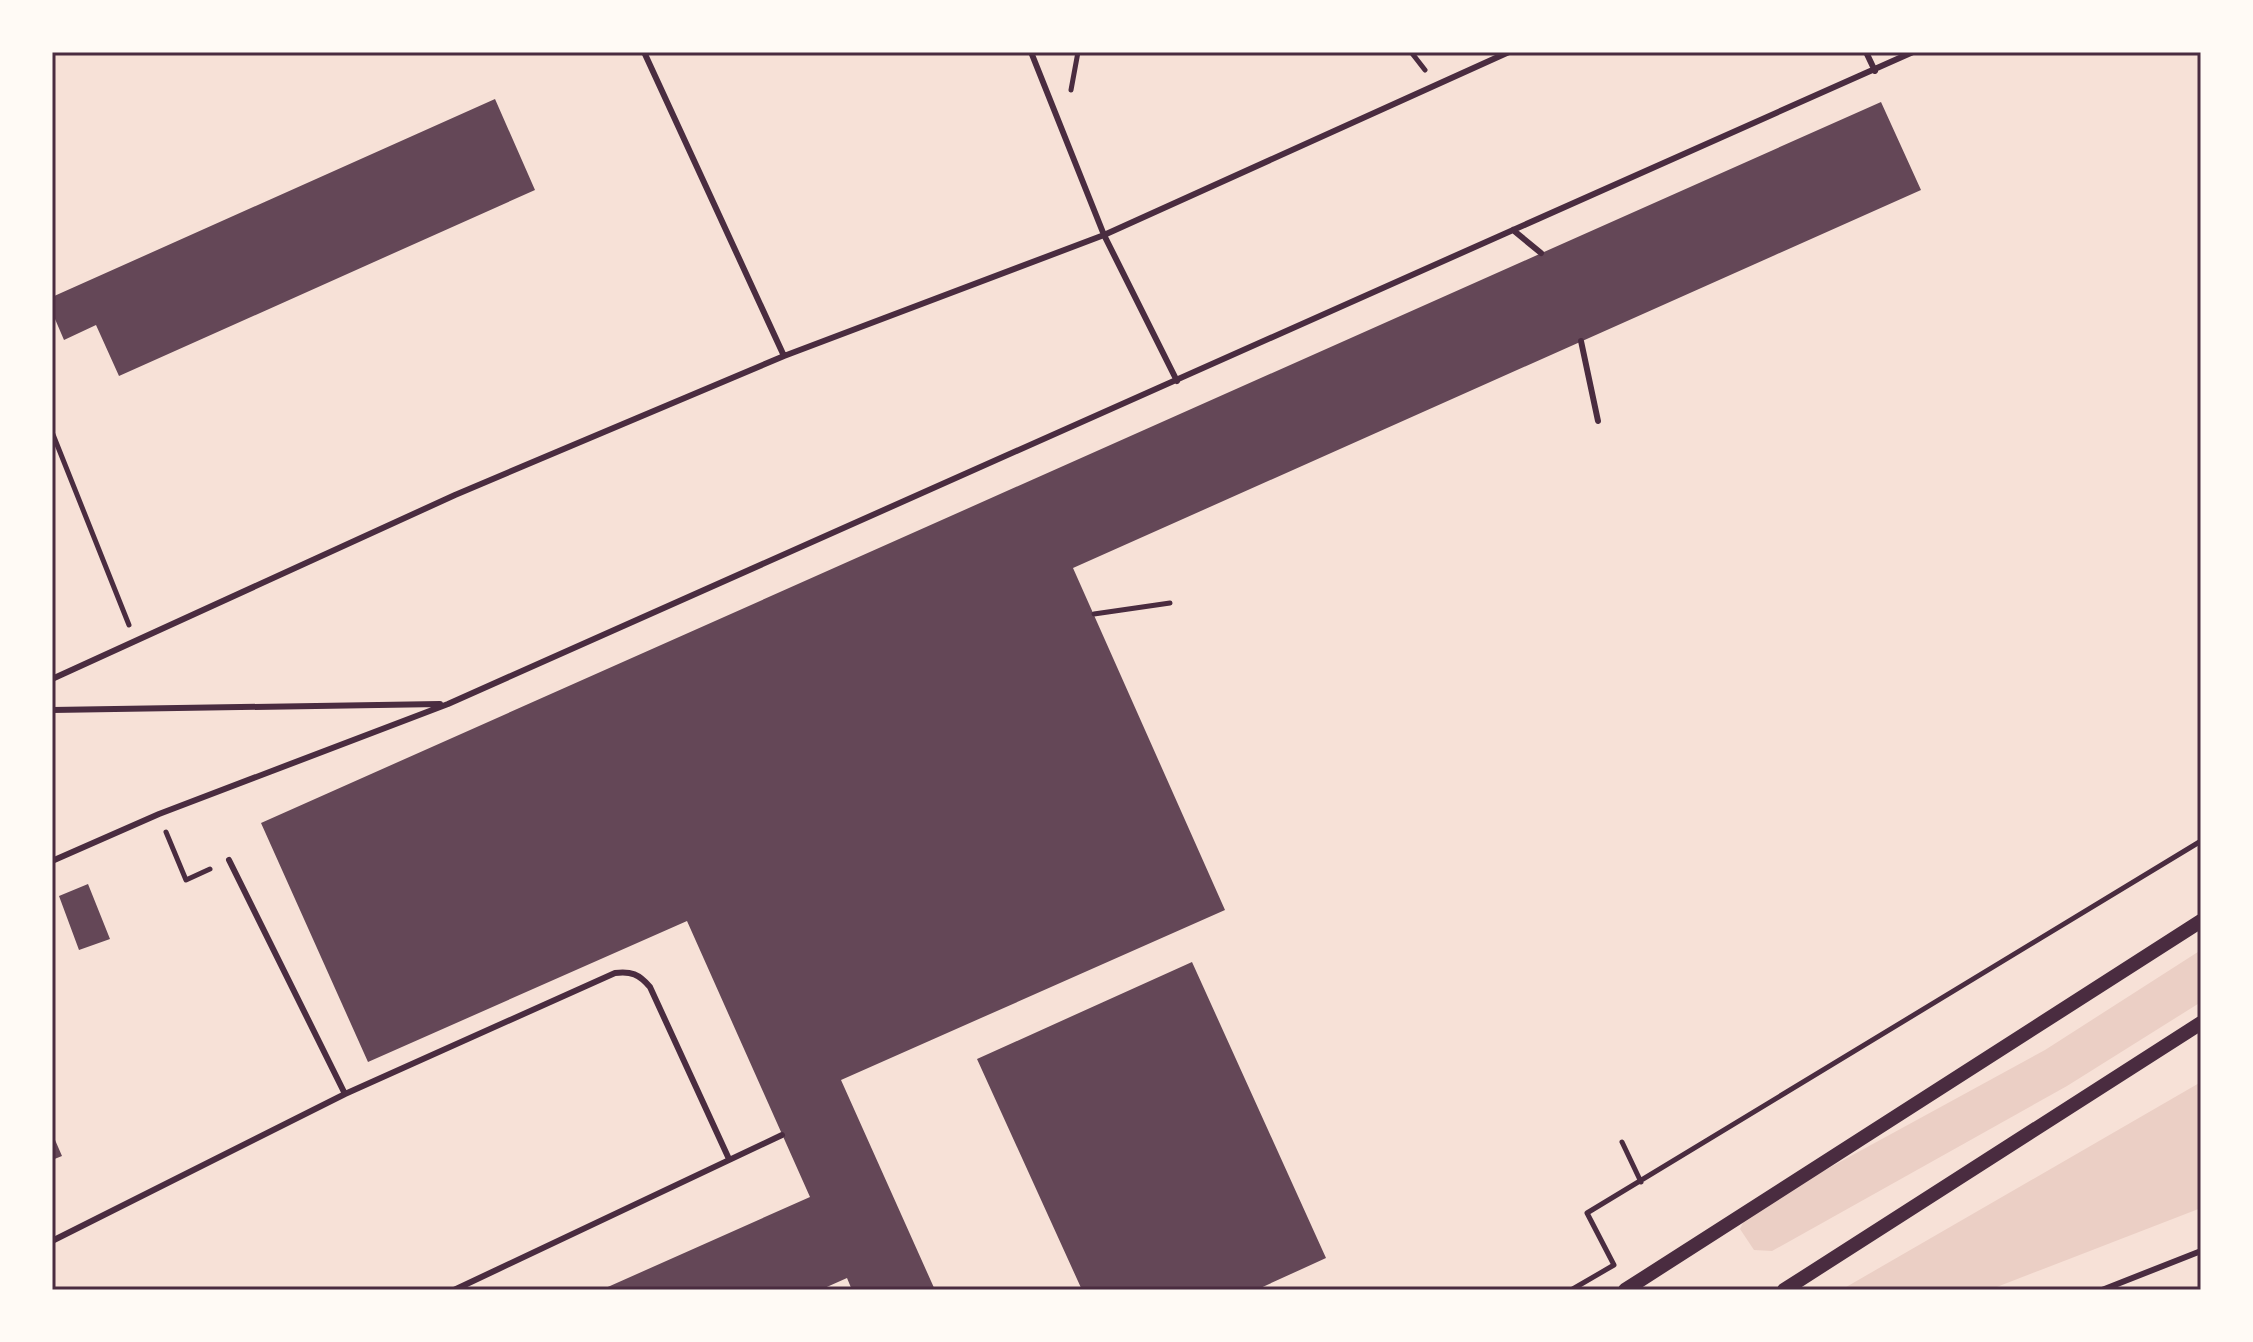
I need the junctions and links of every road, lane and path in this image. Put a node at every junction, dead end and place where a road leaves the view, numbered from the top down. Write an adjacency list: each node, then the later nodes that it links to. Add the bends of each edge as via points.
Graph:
1 (644, 52): 13 (lane)
2 (1031, 52): 8 (lane)
3 (1078, 52): 8 (path, via 1067,110)
4 (1509, 52): 10 (lane)
5 (1866, 52): 7 (lane)
6 (1913, 52): 7 (lane)
7 (1875, 71): 9 (lane)
8 (1058, 116): 10 (lane)
9 (1513, 230): 11 (lane); 14 (lane)
10 (1104, 235): 13 (lane); 14 (lane)
11 (1541, 253)
12 (1581, 341): 15 (lane)
13 (784, 356): 19 (lane, via 455,495)
14 (1177, 381): 21 (lane)
15 (1598, 421)
16 (52, 432): 19 (path)
17 (1170, 603): 18 (path)
18 (1094, 614)
19 (136, 641): 20 (lane)
20 (52, 679)
21 (448, 704): 22 (lane); 23 (lane)
22 (52, 710)
23 (159, 814): 26 (lane); 27 (path)
24 (2201, 841): 34 (path)
25 (229, 860): 30 (lane)
26 (52, 861)
27 (186, 880)
28 (2201, 921): 39 (street)
29 (2201, 1023): 40 (street)
30 (345, 1094): 33 (lane, via 628,971 650,987); 35 (lane)
31 (782, 1135): 33 (lane)
32 (1622, 1142): 34 (path)
33 (729, 1159): 37 (lane)
34 (1641, 1182): 38 (path, via 1587,1213 1614,1265)
35 (52, 1241)
36 (2201, 1251): 41 (lane)
37 (454, 1290)
38 (1571, 1290)
39 (1625, 1290)
40 (1784, 1290)
41 (2102, 1290)

